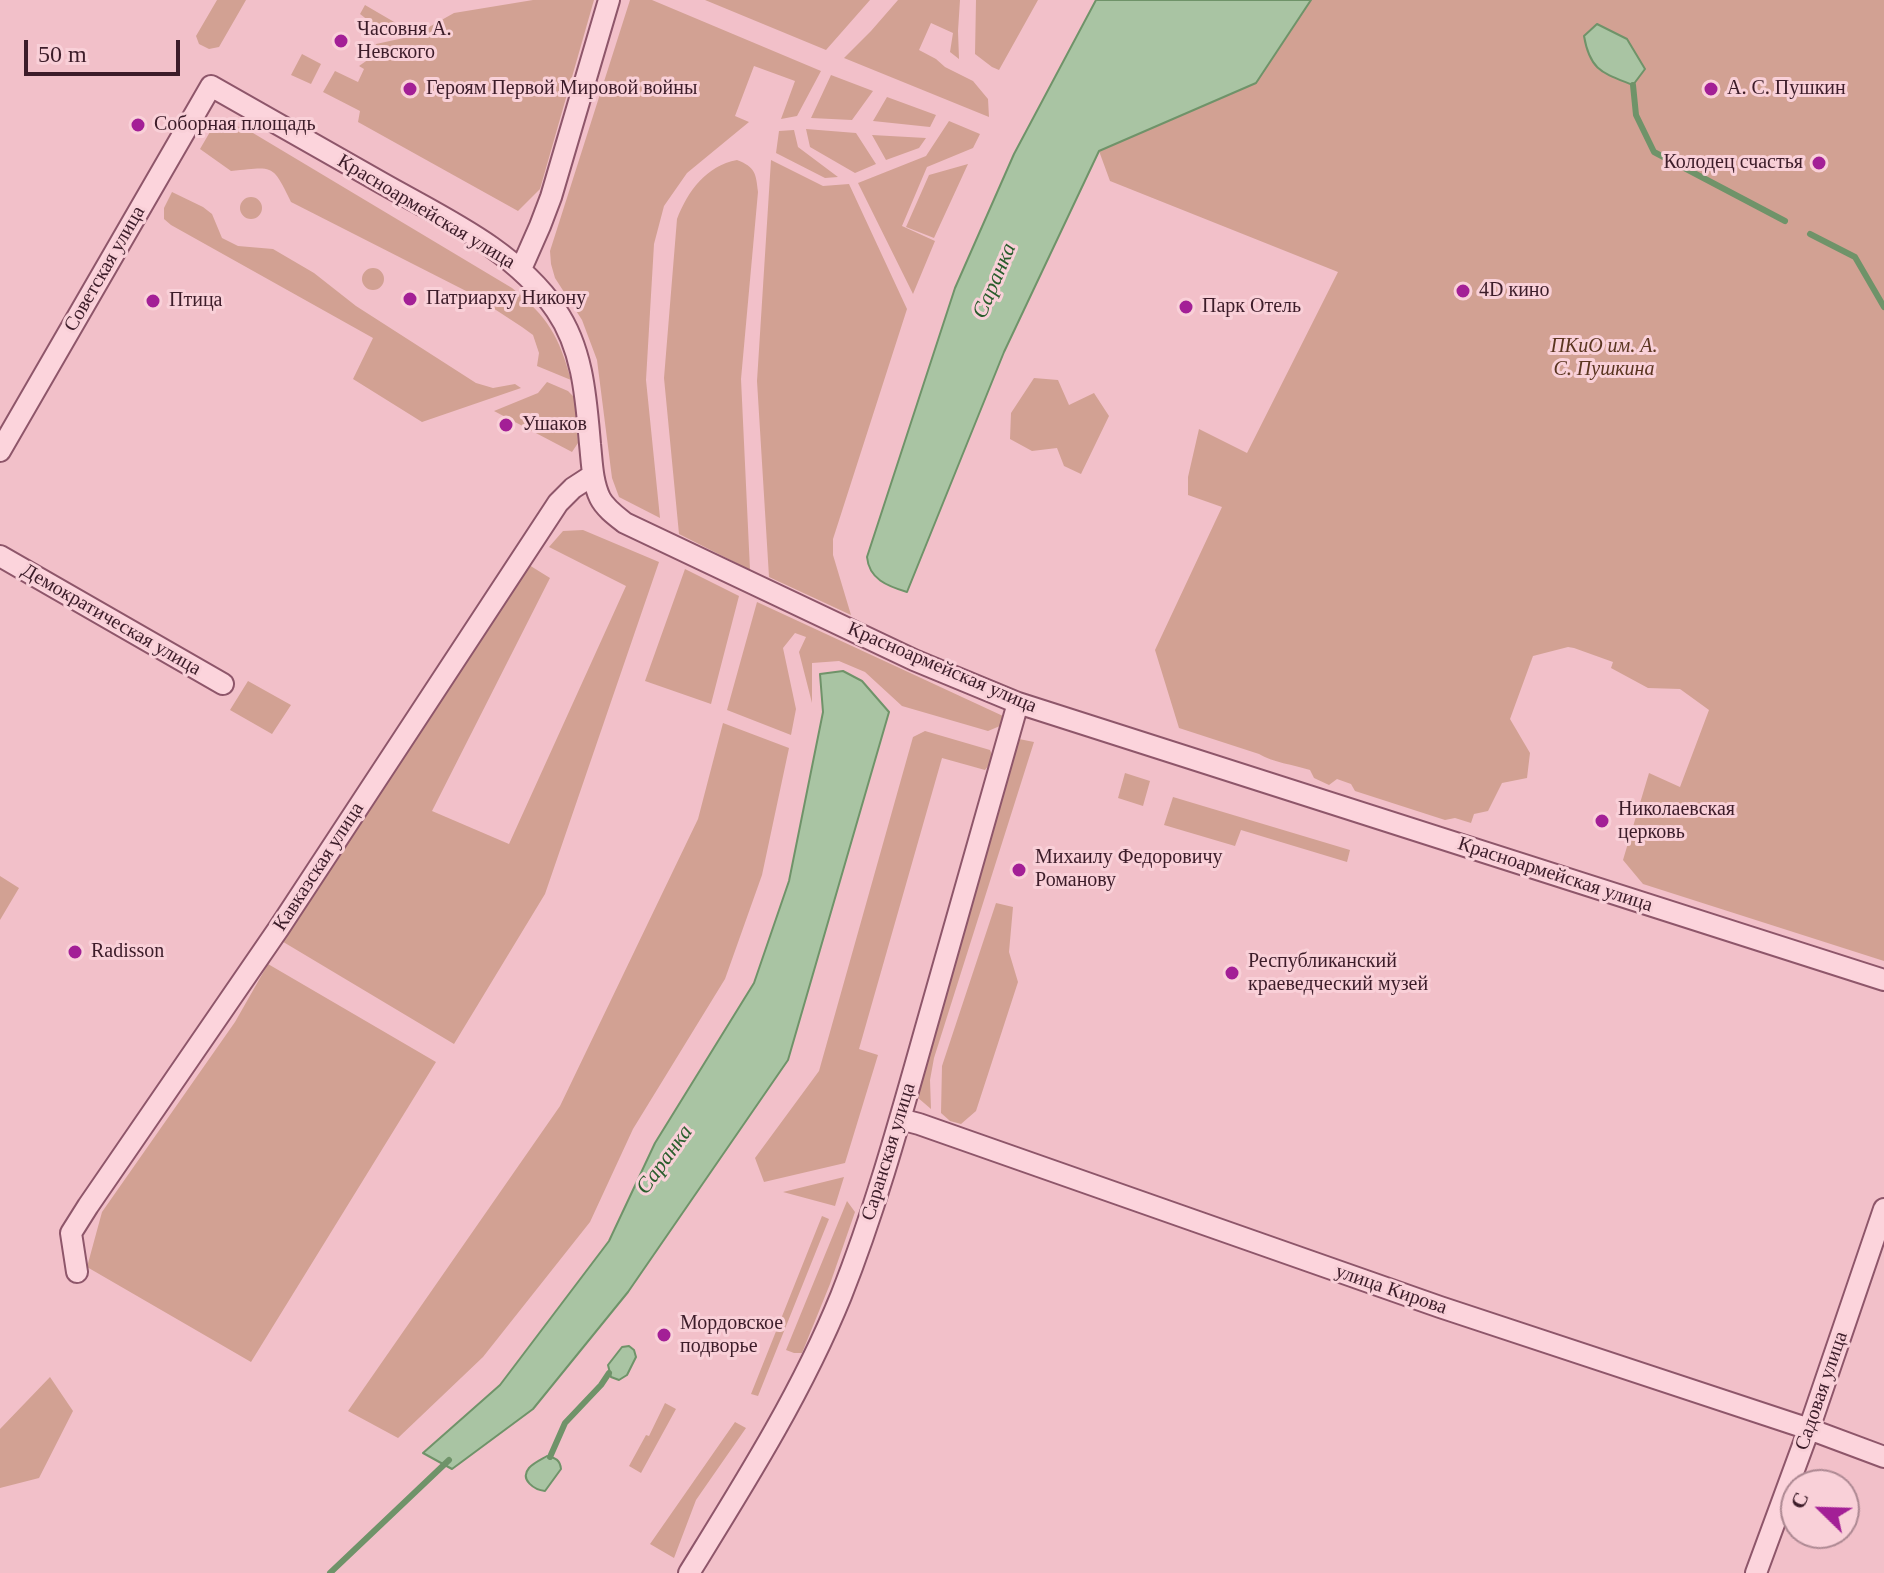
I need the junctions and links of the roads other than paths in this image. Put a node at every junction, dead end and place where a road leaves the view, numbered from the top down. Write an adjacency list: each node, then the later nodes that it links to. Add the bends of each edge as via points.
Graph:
1 (609, 0): 3 (street, via 551,197)
2 (211, 86): 3 (street, Красноармейская улица, via 474,236); 4 (street, Советская улица)
3 (521, 269): 5 (street, Красноармейская улица, via 569,334 586,398)
4 (0, 451)
5 (593, 475): 8 (street, Красноармейская улица, via 600,499 625,523 914,660); 12 (street, Кавказская улица, via 558,503 279,928 88,1206 71,1233)
6 (0, 556): 7 (street, Демократическая улица)
7 (223, 684)
8 (1018, 703): 9 (street, Красноармейская улица); 10 (street, Саранская улица)
9 (1884, 980)
10 (900, 1119): 13 (street, улица Кирова); 15 (street, Саранская улица, via 840,1298 762,1454)
11 (1884, 1209): 13 (street, Садовая улица)
12 (77, 1272)
13 (1809, 1429): 14 (street, улица Кирова); 16 (street, Садовая улица)
14 (1884, 1457)
15 (689, 1573)
16 (1756, 1573)

